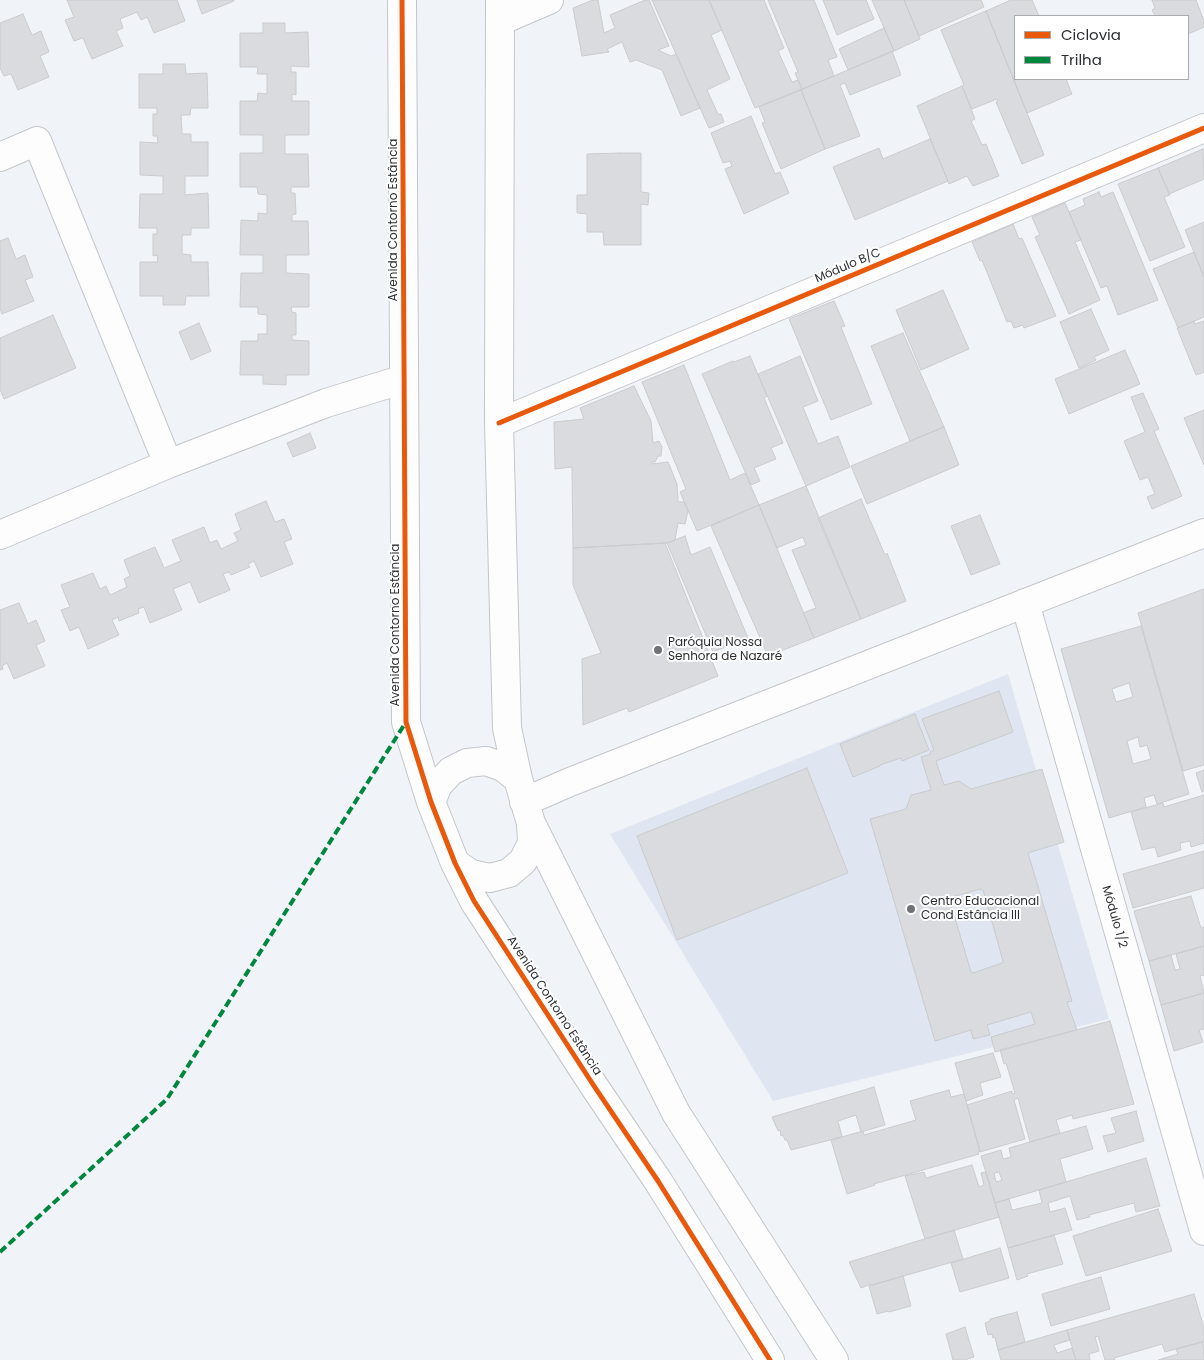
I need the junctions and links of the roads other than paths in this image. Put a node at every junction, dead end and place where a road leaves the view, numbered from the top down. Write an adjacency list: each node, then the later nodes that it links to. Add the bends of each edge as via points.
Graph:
1 (402, 0): 6 (street, Avenida Contorno Estância)
2 (549, 0): 3 (street)
3 (500, 10): 7 (street)
4 (1204, 128): 7 (street, Módulo B/C)
5 (0, 157): 8 (street, via 37,141)
6 (404, 379): 8 (street, via 326,403); 13 (street, Avenida Contorno Estância, via 406,722)
7 (499, 423): 12 (street, via 507,728)
8 (168, 464): 10 (street)
9 (1204, 533): 11 (street)
10 (0, 535)
11 (1025, 604): 12 (street); 15 (street, Módulo 1/2)
12 (525, 801): 13 (street, via 504,767 486,761 467,763 450,771 438,785); 14 (street, via 532,843 523,861 509,873 490,878 471,874); 17 (street, via 676,1112)
13 (431, 802): 14 (street, Avenida Contorno Estância)
14 (454, 863): 16 (street, Avenida Contorno Estância, via 474,901 658,1181)
15 (1204, 1231)
16 (770, 1360)
17 (834, 1360)

